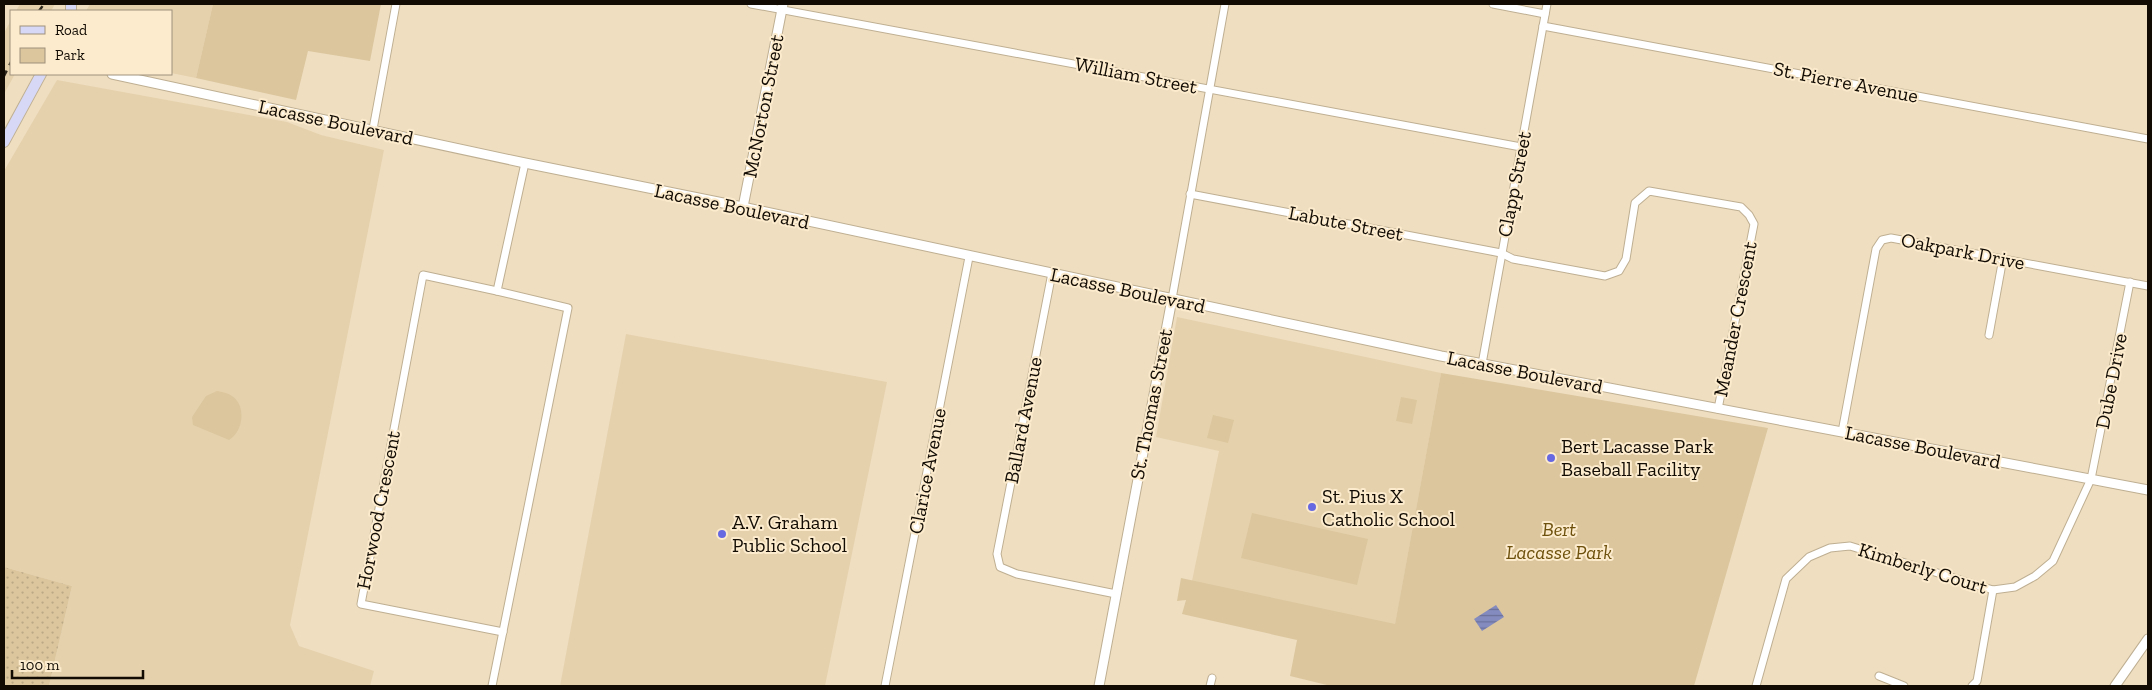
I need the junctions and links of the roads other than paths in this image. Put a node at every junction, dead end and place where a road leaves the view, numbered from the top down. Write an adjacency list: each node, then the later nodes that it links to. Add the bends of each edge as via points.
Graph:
1 (396, 4): 12 (street)
2 (751, 4): 6 (street, William Street)
3 (1225, 4): 11 (street, St. Thomas Street)
4 (1493, 4): 7 (street)
5 (1547, 4): 7 (street, Clapp Street)
6 (782, 6): 11 (street, William Street); 18 (street, McNorton Street)
7 (1545, 14): 8 (street, Clapp Street)
8 (1543, 26): 13 (street, St. Pierre Avenue); 15 (street, Clapp Street)
9 (40, 75): 14 (main road)
10 (117, 75): 12 (street, Lacasse Boulevard)
11 (1210, 89): 15 (street, William Street); 17 (street, St. Thomas Street)
12 (373, 129): 16 (street, Lacasse Boulevard)
13 (2148, 139)
14 (4, 142)
15 (1521, 147): 19 (street, Clapp Street)
16 (525, 163): 18 (street, Lacasse Boulevard); 25 (street)
17 (1190, 194): 19 (street, Labute Street); 26 (street, St. Thomas Street)
18 (743, 207): 20 (street, Lacasse Boulevard)
19 (1501, 252): 28 (street, Clapp Street); 29 (street, Meander Crescent, via 1512,259 1605,276 1619,271 1626,259 1635,203 1649,191 1741,207 1754,224)
20 (969, 257): 22 (street, Lacasse Boulevard); 40 (street, Clarice Avenue)
21 (2003, 258): 23 (street, Oakpark Drive); 27 (street); 30 (street, Oakpark Drive, via 1891,238 1882,240 1876,249)
22 (1052, 273): 26 (street, Lacasse Boulevard); 34 (street, Ballard Avenue, via 997,554 1000,567 1017,574)
23 (2130, 282): 24 (street, Oakpark Drive); 31 (street, Dube Drive)
24 (2148, 286)
25 (497, 291): 35 (street, Horwood Crescent, via 568,308); 35 (street, Horwood Crescent, via 423,275 360,604)
26 (1172, 299): 28 (street, Lacasse Boulevard); 34 (street, St. Thomas Street)
27 (1989, 335)
28 (1482, 364): 29 (street, Lacasse Boulevard)
29 (1718, 409): 30 (street, Lacasse Boulevard)
30 (1842, 432): 31 (street, Lacasse Boulevard)
31 (2091, 479): 32 (street, Lacasse Boulevard); 33 (street, Kimberly Court, via 2053,561 2015,587)
32 (2148, 490)
33 (1992, 590): 43 (street, Kimberly Court, via 1850,546 1830,548 1809,557 1786,579); 45 (street, via 1977,681)
34 (1116, 594): 41 (street, St. Thomas Street)
35 (503, 632): 39 (street)
36 (2148, 638): 46 (street)
37 (1879, 676): 44 (street)
38 (1212, 678): 42 (street)
39 (492, 686)
40 (885, 686)
41 (1099, 686)
42 (1210, 686)
43 (1756, 686)
44 (1904, 686)
45 (1972, 686)
46 (2115, 686)

